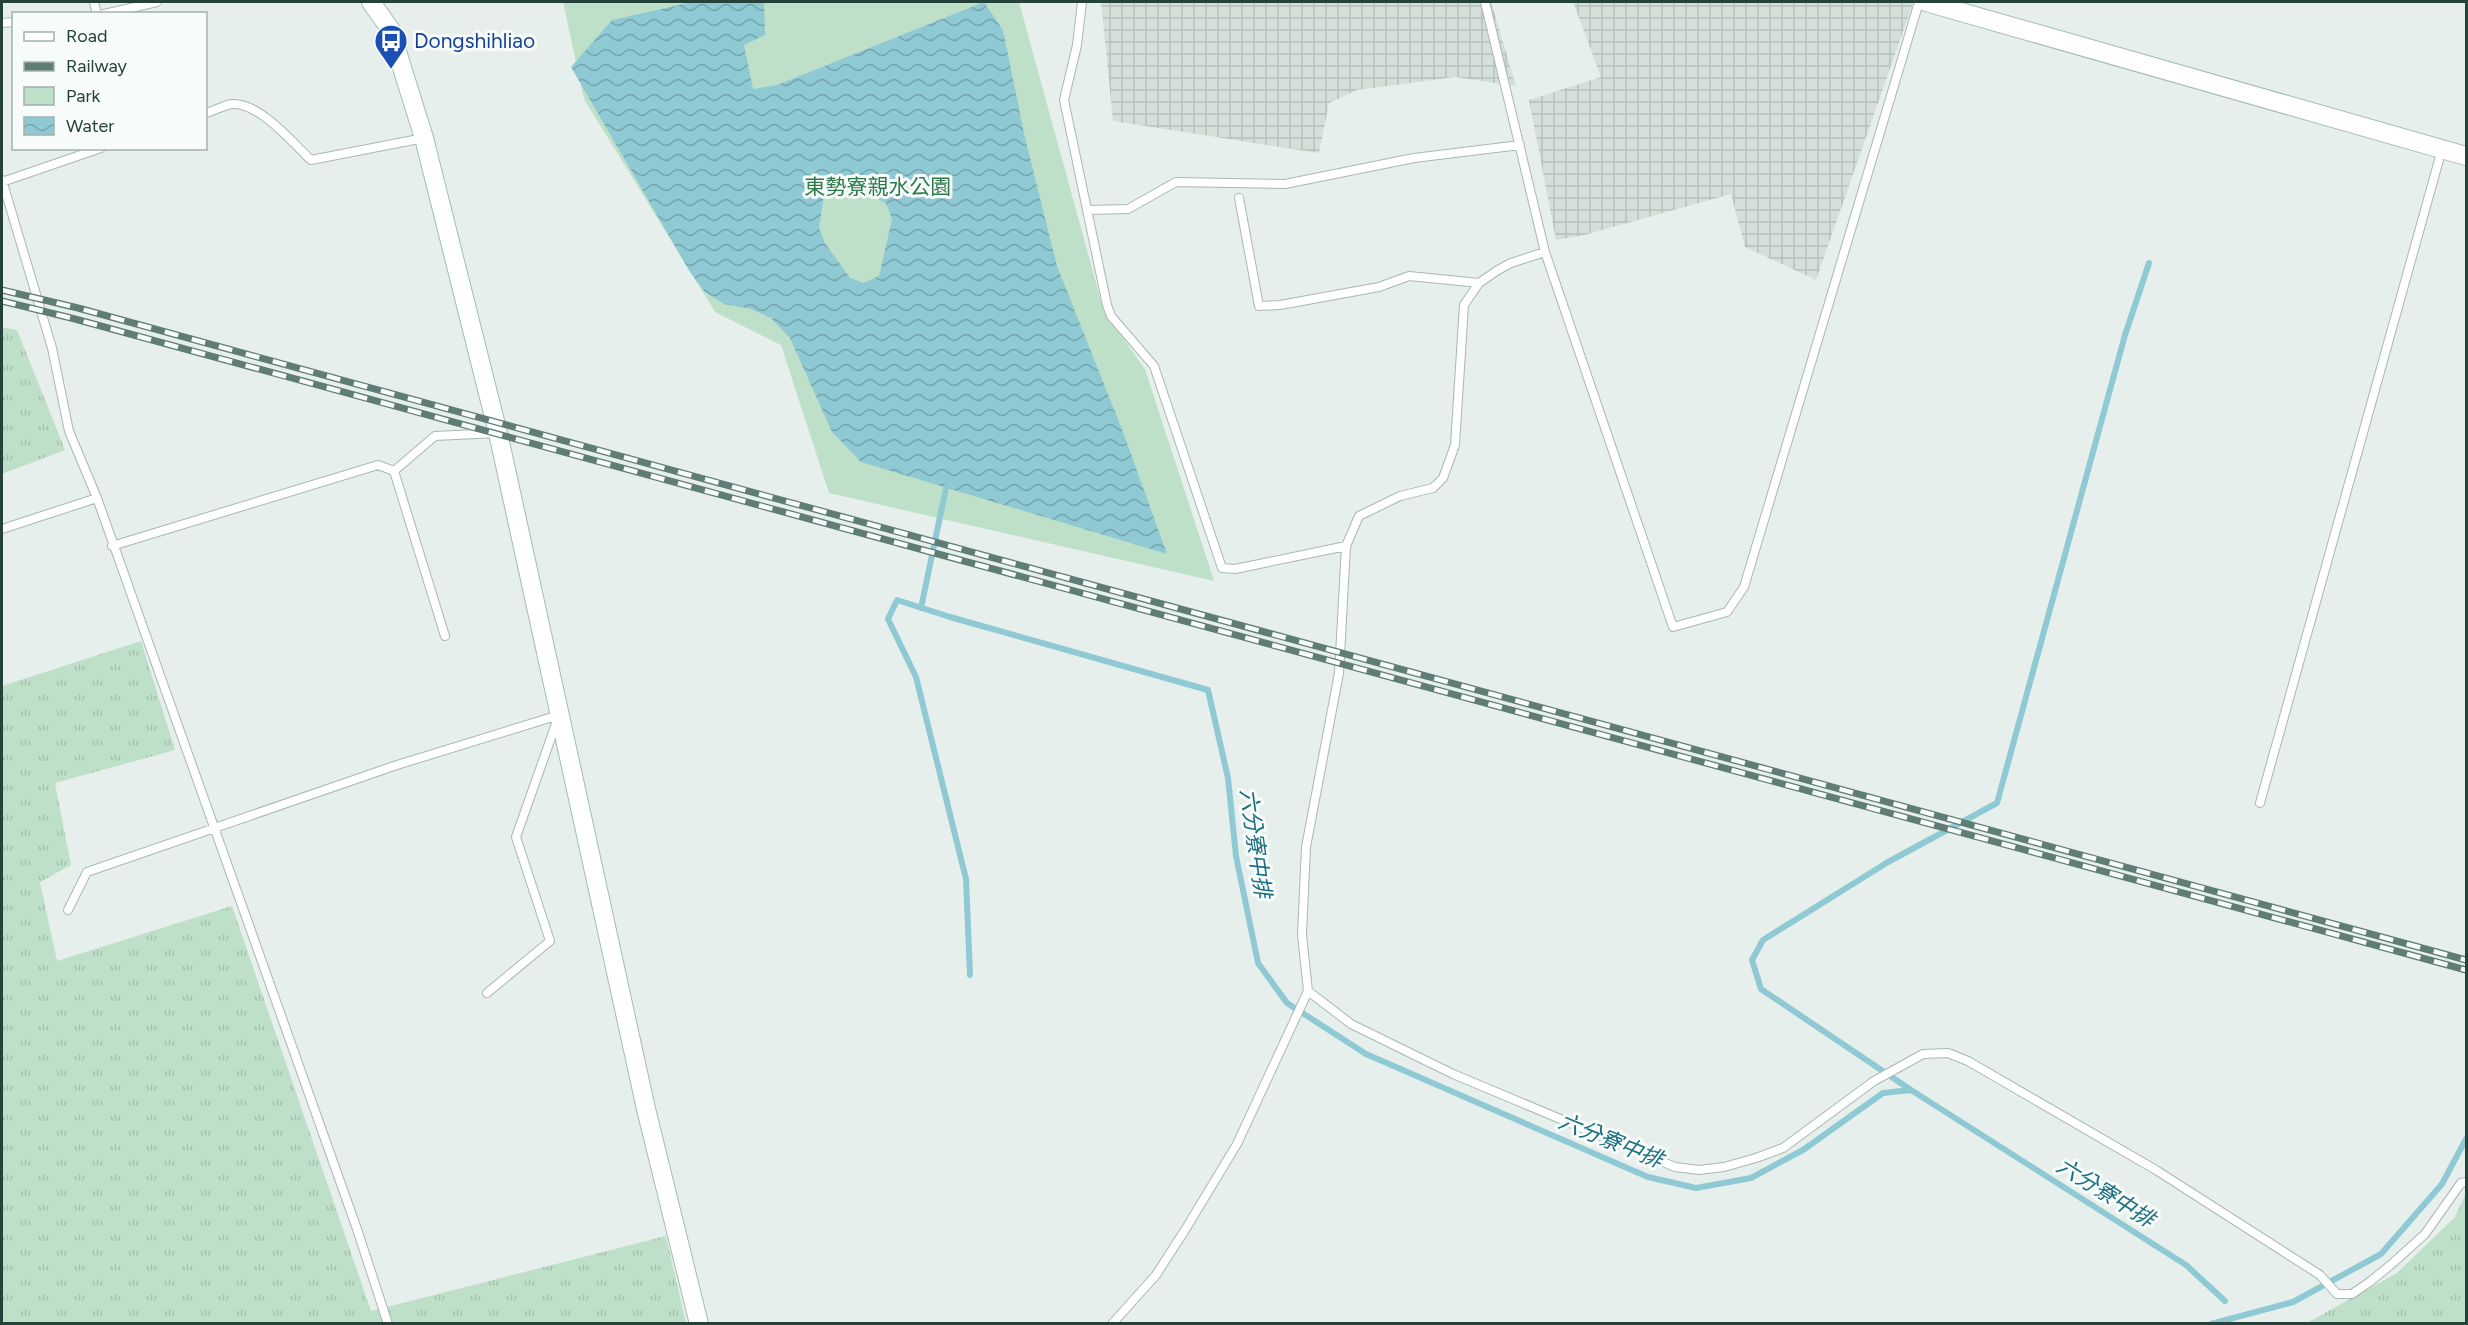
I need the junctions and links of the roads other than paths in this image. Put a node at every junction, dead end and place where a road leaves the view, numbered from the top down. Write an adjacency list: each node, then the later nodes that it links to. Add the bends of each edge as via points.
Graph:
1 (157, 2): 7 (lane)
2 (371, 2): 9 (street, via 390,29)
3 (1082, 2): 16 (lane, via 1064,100)
4 (1485, 2): 10 (lane)
5 (1919, 2): 17 (lane, via 1744,587 1727,612 1673,627)
6 (1926, 2): 11 (street)
7 (113, 12)
8 (207, 113): 9 (lane, via 233,104 256,111 310,160)
9 (424, 138): 19 (street)
10 (1520, 145): 16 (lane, via 1414,158 1285,184 1176,182 1128,209); 17 (lane)
11 (2442, 148): 13 (street); 27 (lane)
12 (95, 150): 14 (lane)
13 (2466, 156)
14 (2, 181): 21 (lane, via 52,348 69,431)
15 (1239, 198): 18 (lane, via 1259,306 1379,287 1409,276)
16 (1087, 210): 24 (lane, via 1111,316 1154,366 1222,568 1235,569)
17 (1545, 252): 18 (lane, via 1511,263)
18 (1479, 283): 24 (lane, via 1464,305 1455,445 1443,478 1433,488 1400,496 1359,516)
19 (498, 433): 20 (lane, via 435,436); 26 (street)
20 (394, 471): 23 (lane, via 378,465); 25 (lane)
21 (97, 498): 22 (lane); 23 (lane)
22 (2, 529)
23 (112, 546): 28 (lane)
24 (1346, 546): 31 (lane, via 1339,673 1306,847 1302,935)
25 (445, 636)
26 (559, 715): 28 (lane, via 397,765); 30 (lane, via 516,837 550,941); 34 (street, via 646,1109)
27 (2260, 803)
28 (214, 830): 29 (lane, via 87,872); 33 (lane)
29 (68, 910)
30 (487, 993)
31 (1307, 994): 32 (lane, via 1351,1024 1453,1074 1675,1167 1699,1170 1724,1167 1783,1148 1900,1065 1923,1054 1948,1053 2156,1170 2320,1275 2337,1294 2352,1294 2394,1262 2425,1234 2461,1183); 35 (lane, via 1237,1144 1156,1275)
32 (2466, 1182)
33 (388, 1323)
34 (699, 1323)
35 (1112, 1323)

